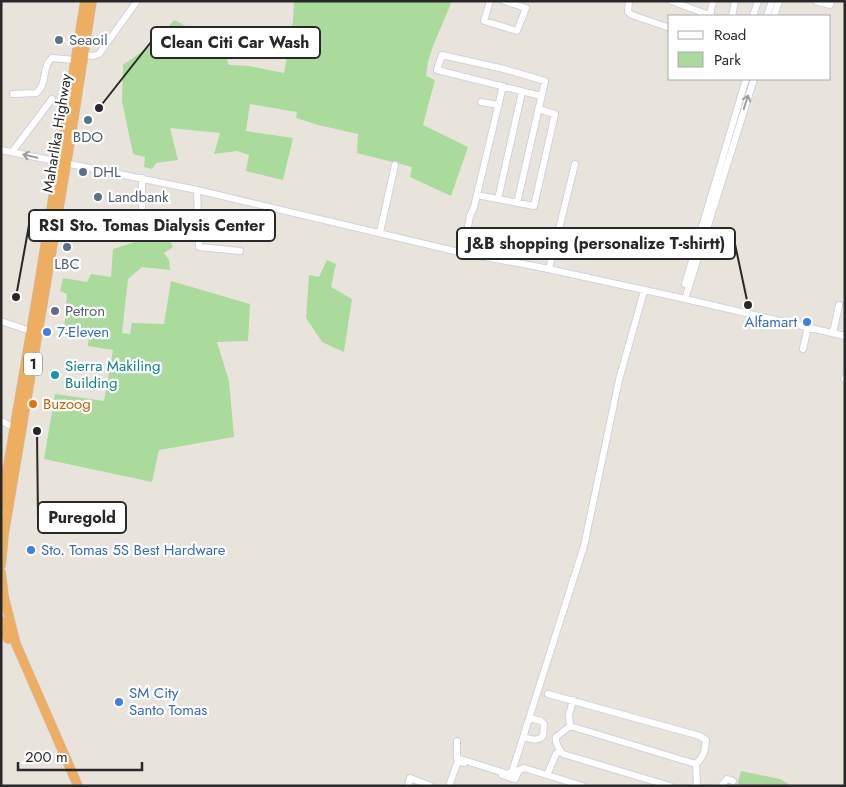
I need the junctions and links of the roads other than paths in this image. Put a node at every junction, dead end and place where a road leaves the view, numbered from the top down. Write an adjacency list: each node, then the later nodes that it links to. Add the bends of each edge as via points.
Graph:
1 (85, 1): 24 (highway, Maharlika Highway / 1)
2 (92, 1): 23 (highway, Maharlika Highway / 1)
3 (137, 1): 23 (street, via 100,54)
4 (490, 1): 5 (street, via 484,22 518,31 526,8)
5 (504, 1)
6 (629, 1): 22 (street, via 628,12)
7 (671, 1): 15 (street)
8 (713, 1): 17 (street)
9 (735, 1): 18 (street)
10 (758, 1): 19 (street)
11 (772, 1): 20 (street)
12 (779, 1): 21 (street)
13 (816, 1): 14 (street, via 830,5)
14 (831, 1)
15 (690, 4): 16 (street)
16 (709, 15)
17 (711, 15)
18 (732, 15)
19 (753, 15)
20 (767, 15)
21 (774, 15)
22 (668, 27)
23 (84, 55): 37 (highway, Maharlika Highway / 1)
24 (75, 60): 29 (street, via 52,58 39,92); 37 (highway, Maharlika Highway / 1)
25 (746, 80): 51 (street)
26 (754, 80): 51 (street, one-way to 26)
27 (503, 86): 28 (street); 30 (street, via 437,70 442,55 545,81); 33 (street)
28 (522, 92): 30 (street); 43 (street)
29 (13, 94)
30 (541, 96): 34 (street)
31 (52, 99): 36 (street)
32 (481, 102): 33 (street)
33 (499, 105): 42 (street)
34 (538, 109): 44 (street); 44 (street, via 555,114 534,206)
35 (1, 150): 36 (street)
36 (12, 152): 37 (street, one-way to 36)
37 (62, 163): 40 (street); 55 (highway, Maharlika Highway / 1)
38 (575, 164): 49 (street)
39 (395, 165): 46 (street)
40 (142, 178): 41 (street); 45 (street)
41 (196, 190): 46 (street); 47 (street, via 199,247)
42 (477, 195): 43 (street); 48 (street)
43 (498, 199): 44 (street)
44 (517, 203)
45 (142, 224)
46 (380, 232): 48 (street)
47 (240, 250)
48 (463, 253): 49 (street)
49 (549, 270): 50 (street)
50 (644, 290): 51 (street); 67 (street, via 619,380 584,546)
51 (683, 299): 54 (street)
52 (839, 305): 56 (street)
53 (1, 321): 55 (street)
54 (808, 328): 56 (street); 58 (street)
55 (35, 332): 60 (highway, Maharlika Highway / 1); 62 (highway, Maharlika Highway / 1)
56 (833, 333): 57 (street)
57 (845, 336)
58 (803, 349)
59 (1, 420): 60 (street)
60 (15, 428): 61 (highway, Maharlika Highway / 1)
61 (1, 506)
62 (1, 565)
63 (2, 579): 79 (highway, via 16,644)
64 (1, 621): 78 (highway)
65 (548, 694): 66 (street)
66 (573, 700): 68 (street); 74 (street, via 700,736 706,740 705,752)
67 (530, 718): 69 (street, via 544,724); 70 (street)
68 (570, 726): 71 (street); 74 (street)
69 (544, 733): 70 (street, via 534,740); 71 (street)
70 (523, 737): 72 (street, via 512,772 508,774 457,758)
71 (557, 737): 73 (street)
72 (457, 741)
73 (560, 751): 75 (street); 83 (street)
74 (696, 764): 84 (street)
75 (547, 775): 81 (street, via 524,768 518,770 515,779 458,761); 82 (street)
76 (733, 781): 85 (street, via 727,779)
77 (429, 785): 80 (street, via 410,778)
78 (72, 786)
79 (78, 786)
80 (408, 786)
81 (449, 786)
82 (583, 786)
83 (670, 786)
84 (697, 786)
85 (721, 786)

